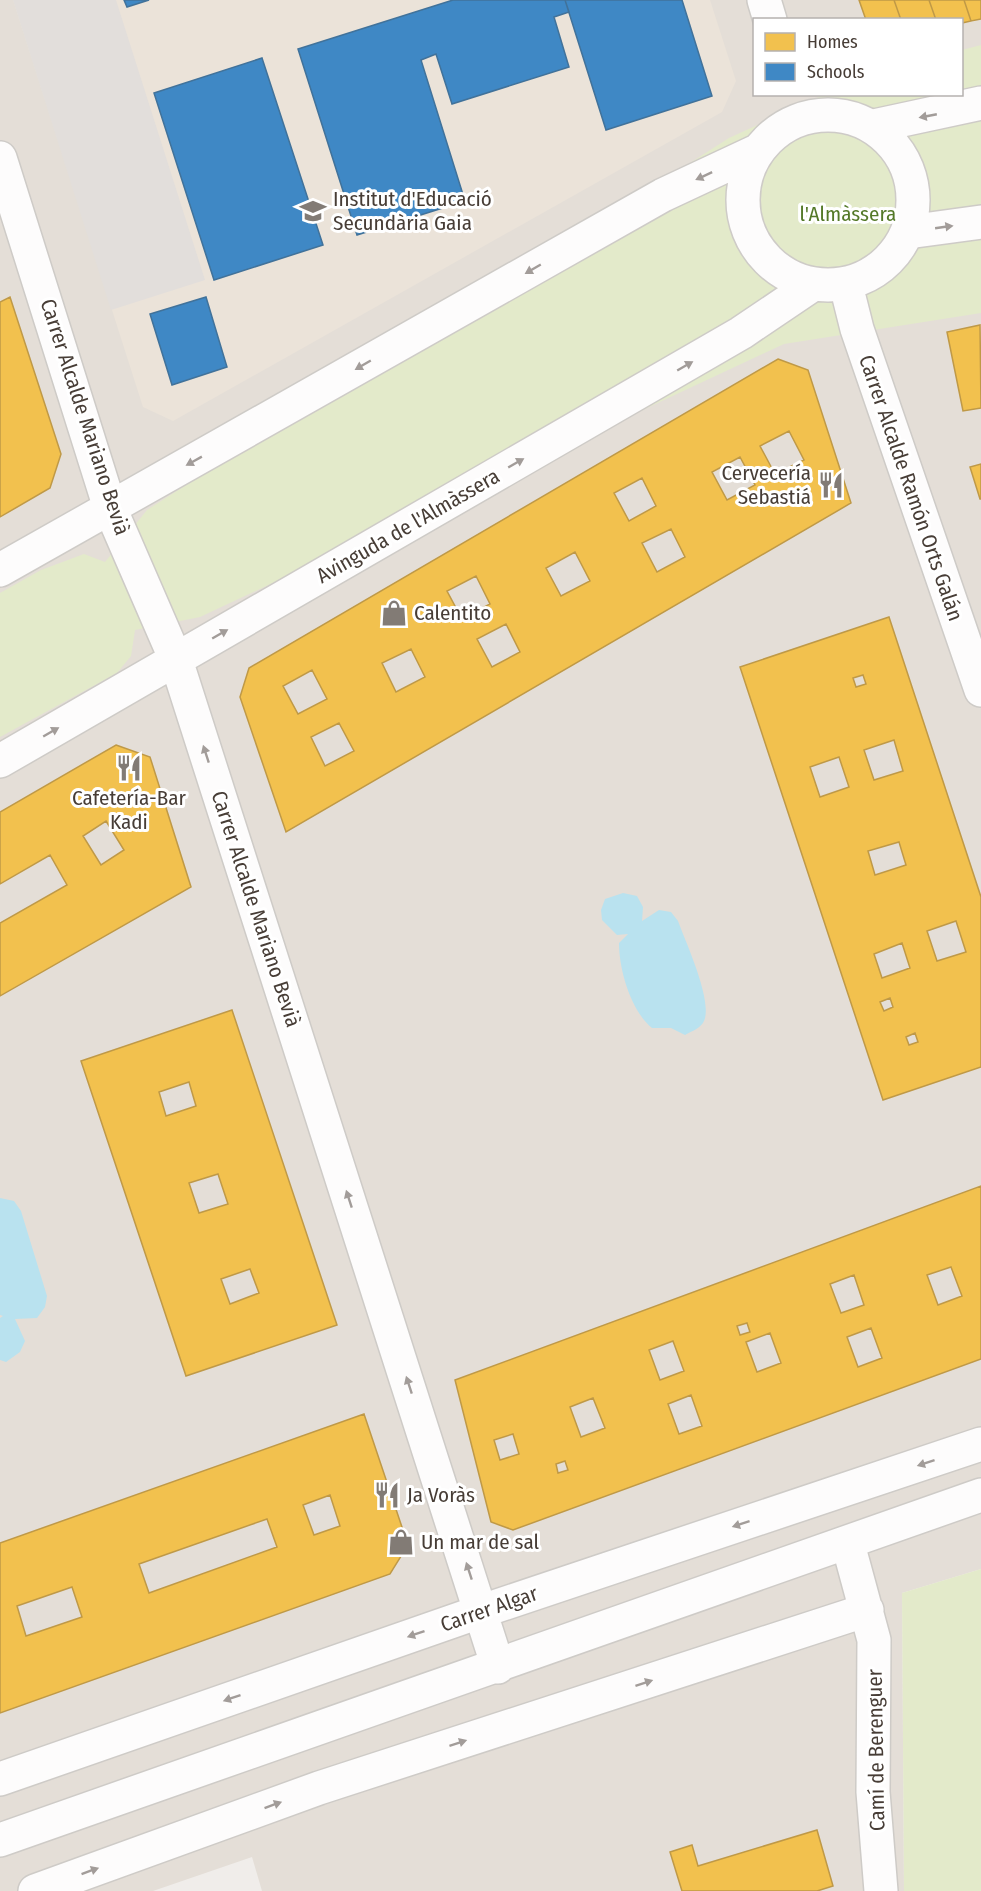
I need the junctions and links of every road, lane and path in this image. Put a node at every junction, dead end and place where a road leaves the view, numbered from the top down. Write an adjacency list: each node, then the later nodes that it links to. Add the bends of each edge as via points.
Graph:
1 (764, 0): 2 (street)
2 (769, 18)
3 (981, 104): 5 (street, one-way to 5)
4 (799, 106): 5 (street); 6 (street)
5 (874, 126): 9 (street, via 896,147 910,173 914,203)
6 (757, 151): 10 (street, via 745,177 742,205 749,233 763,257 785,275); 12 (street, one-way to 12, via 663,195)
7 (0, 158): 12 (street, Carrer Alcalde Mariano Bevià)
8 (981, 222): 9 (street, one-way to 8)
9 (908, 232): 11 (street, via 894,256 872,274)
10 (812, 285): 11 (street); 14 (street, Avinguda de l'Almàssera, one-way to 10, via 741,333)
11 (846, 285): 15 (street, Carrer Alcalde Ramón Orts Galán, via 857,329)
12 (110, 508): 13 (street); 14 (street, Carrer Alcalde Mariano Bevià)
13 (0, 570)
14 (176, 660): 16 (street, Avinguda de l'Almàssera, one-way to 14); 21 (street, Carrer Alcalde Mariano Bevià, one-way to 14)
15 (981, 690)
16 (0, 761)
17 (981, 1444): 21 (street, Carrer Algar, one-way to 21)
18 (981, 1495): 19 (street)
19 (848, 1544): 20 (street); 22 (street)
20 (867, 1610): 25 (street, one-way to 20, via 319,1788); 26 (street, Camí de Berenguer, via 874,1640 873,1792)
21 (482, 1611): 22 (street, Carrer Alcalde Mariano Bevià); 23 (street, Carrer Algar, one-way to 23)
22 (498, 1666): 24 (street)
23 (0, 1779)
24 (0, 1840)
25 (35, 1891)
26 (881, 1891)

